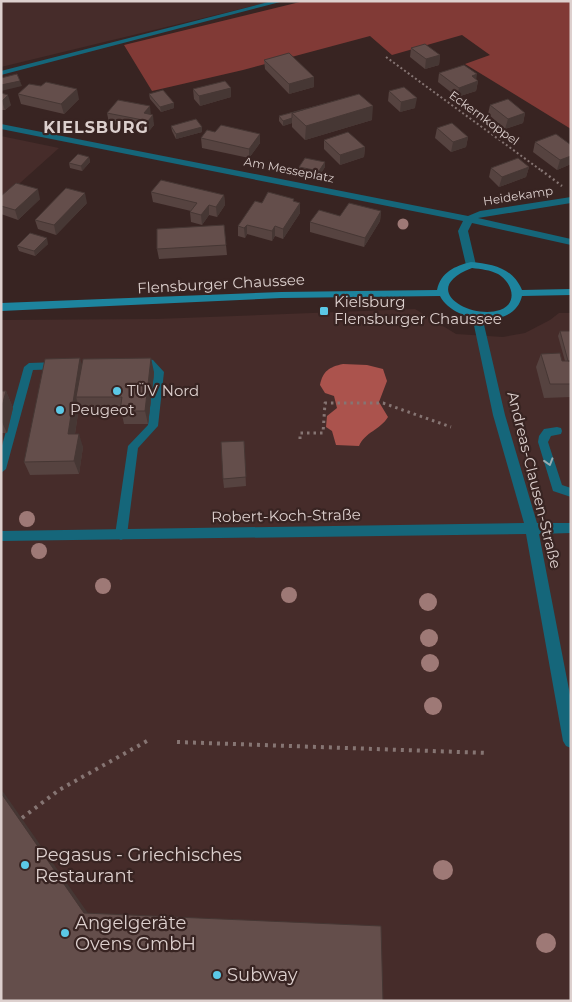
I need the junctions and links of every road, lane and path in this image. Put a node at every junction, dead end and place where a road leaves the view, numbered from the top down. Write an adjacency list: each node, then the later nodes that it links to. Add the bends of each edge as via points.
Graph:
1 (281, 1): 3 (street)
2 (386, 57): 5 (path, Eckernkoppel)
3 (1, 73)
4 (1, 126): 7 (street, Am Messeplatz)
5 (563, 187)
6 (571, 200): 7 (street, Heidekamp, via 480,214)
7 (469, 219): 8 (street, Am Messeplatz); 9 (street, via 463,231)
8 (571, 242)
9 (471, 265): 11 (main road, via 457,268 447,275 442,283); 12 (main road, via 503,272 514,281)
10 (571, 292): 12 (main road)
11 (443, 293): 13 (main road, Flensburger Chaussee, via 281,295); 14 (main road, via 452,305)
12 (519, 293): 14 (main road, via 518,301 508,311)
13 (1, 307)
14 (477, 316): 22 (street, Andreas-Clausen-Straße, via 499,415)
15 (131, 364): 24 (lane, via 149,363 159,372 153,426 133,446)
16 (66, 366): 20 (lane, via 29,366)
17 (451, 427): 19 (path, via 383,403 325,403 323,433 300,433)
18 (557, 431): 21 (lane, one-way to 21, via 548,432 543,442 557,488)
19 (300, 440)
20 (1, 469)
21 (571, 493)
22 (532, 528): 23 (street, Robert-Koch-Straße); 24 (street, Robert-Koch-Straße); 27 (street, Andreas-Clausen-Straße)
23 (571, 528)
24 (121, 535): 25 (street, Robert-Koch-Straße)
25 (1, 536)
26 (147, 741): 30 (path, via 59,790)
27 (571, 741)
28 (177, 742): 29 (path)
29 (488, 753)
30 (22, 818)

